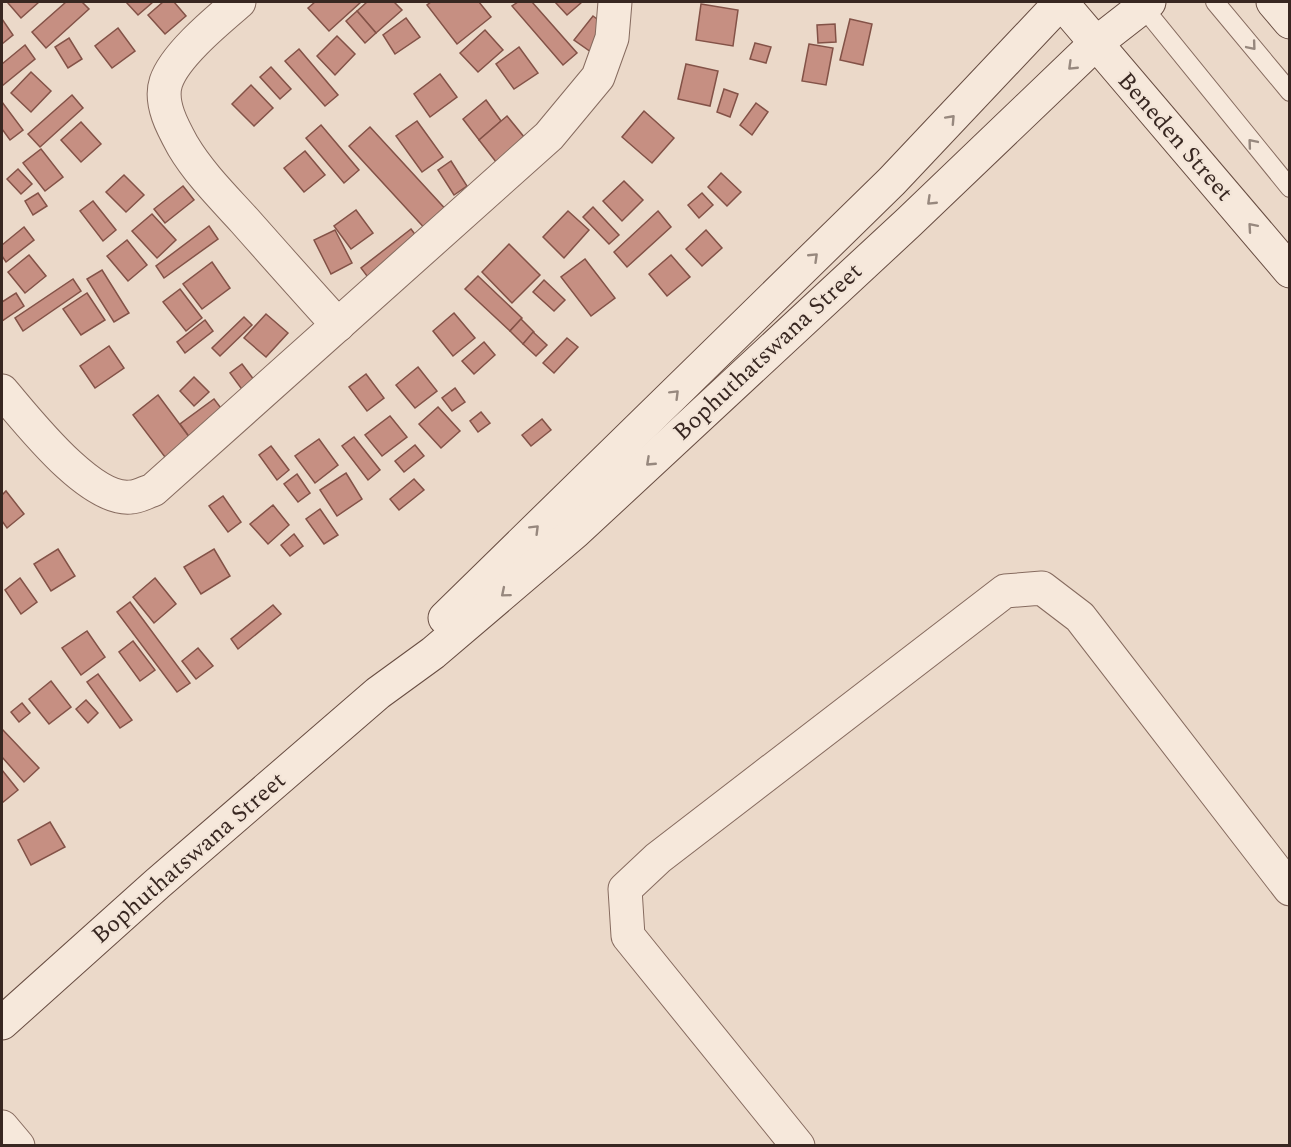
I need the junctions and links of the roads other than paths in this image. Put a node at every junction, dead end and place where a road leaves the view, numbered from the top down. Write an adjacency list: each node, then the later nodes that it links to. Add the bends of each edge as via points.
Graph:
1 (239, 2): 12 (street, via 176,64 166,82 164,99 169,118 184,147 214,187)
2 (615, 2): 12 (street, via 612,38 598,76 549,136)
3 (1061, 2): 8 (street, Beneden Street); 14 (street, Bophuthatswana Street, one-way to 3, via 411,652 457,606 892,181)
4 (1215, 2): 9 (lane, one-way to 9)
5 (1273, 2): 7 (street)
6 (1144, 3): 8 (street, Bophuthatswana Street); 10 (lane, one-way to 6)
7 (1290, 22)
8 (1095, 44): 11 (street, Beneden Street, one-way to 8); 14 (street, Bophuthatswana Street, one-way to 14, via 575,532 433,653)
9 (1290, 92)
10 (1290, 188)
11 (1290, 272)
12 (338, 325): 13 (street, via 153,490 130,498 113,495 72,469)
13 (2, 391)
14 (378, 693): 16 (street, Bophuthatswana Street)
15 (1290, 889): 19 (street, via 1080,617 1042,588 1005,591 658,858 625,889 628,936)
16 (2, 1023)
17 (2, 1127): 18 (street)
18 (18, 1146)
19 (798, 1146)

